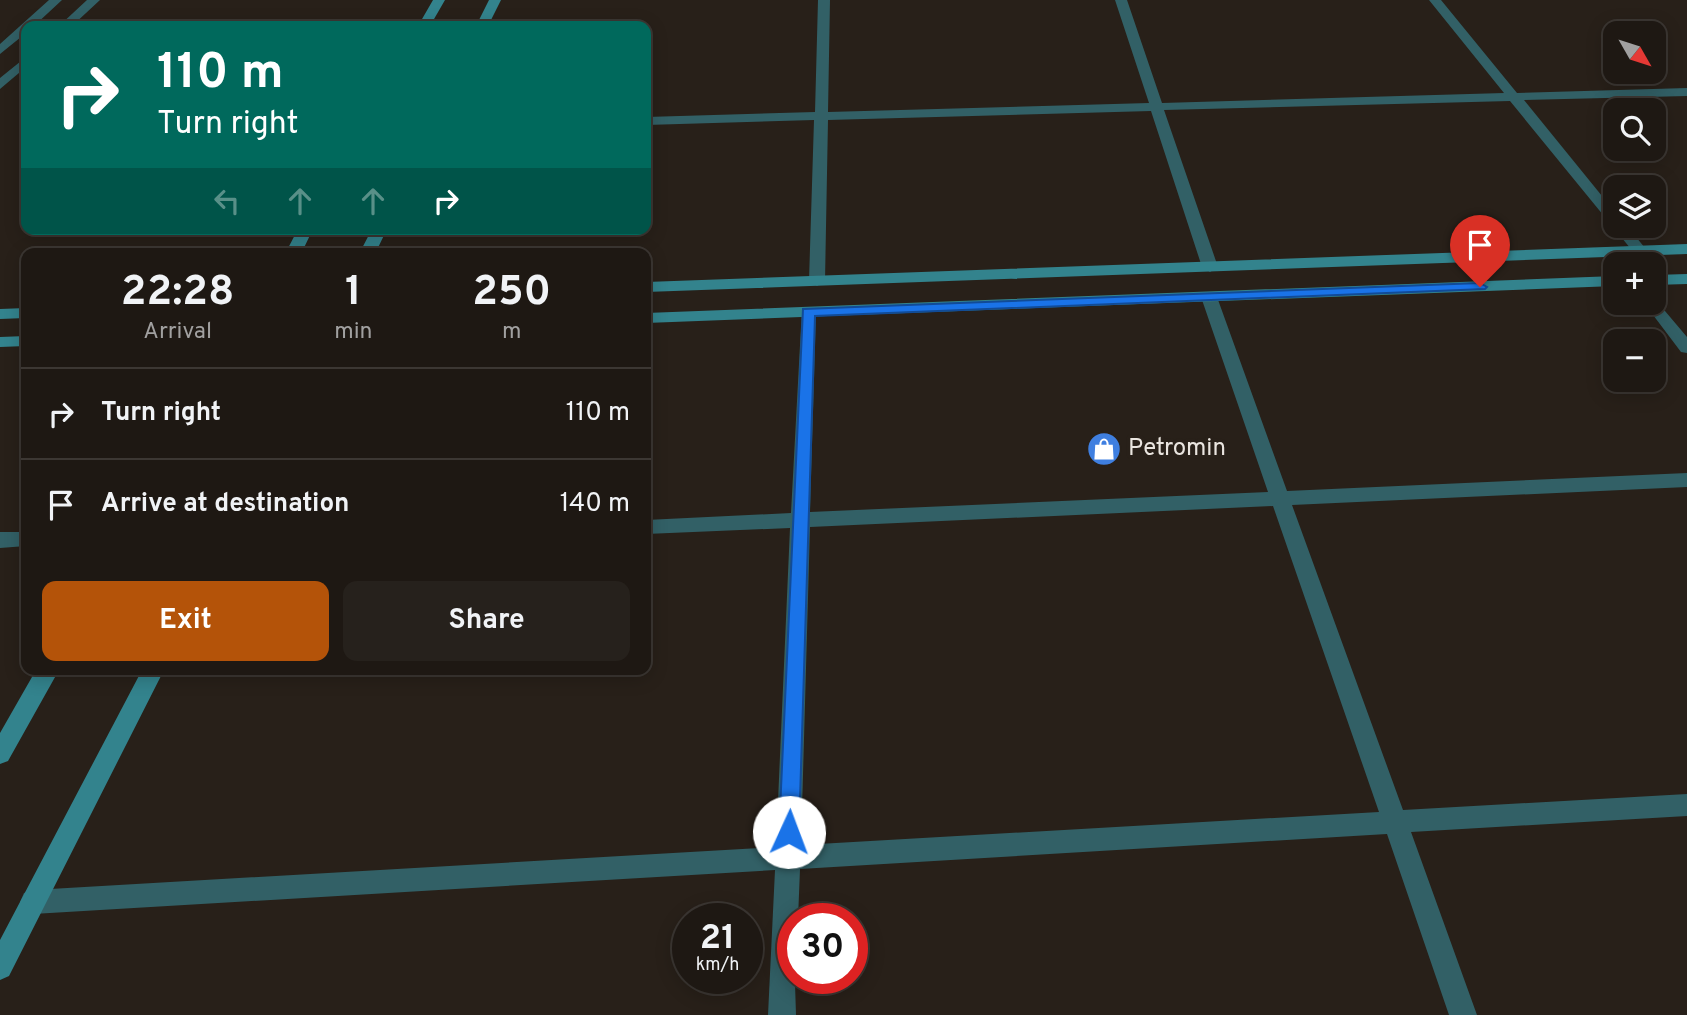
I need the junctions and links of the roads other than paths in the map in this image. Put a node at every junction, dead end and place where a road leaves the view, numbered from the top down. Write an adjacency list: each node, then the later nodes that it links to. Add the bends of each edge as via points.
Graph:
1 (56, 0): 8 (street)
2 (94, 0): 9 (street)
3 (439, 0): 10 (main road)
4 (495, 0): 11 (main road)
5 (824, 0): 19 (street)
6 (1121, 0): 18 (street)
7 (1435, 0): 17 (street)
8 (33, 21)
9 (71, 21)
10 (427, 21)
11 (484, 21)
12 (21, 31): 13 (street)
13 (0, 50)
14 (21, 66): 15 (street)
15 (0, 85)
16 (1687, 92): 17 (street)
17 (1514, 97): 18 (street); 21 (street)
18 (1157, 107): 19 (street); 25 (street)
19 (821, 116): 20 (street); 28 (street)
20 (651, 121)
21 (1603, 206)
22 (1629, 238): 24 (street)
23 (1687, 249): 24 (main road)
24 (1640, 251): 25 (main road)
25 (1210, 267): 28 (main road)
26 (1687, 279): 27 (main road)
27 (1666, 280)
28 (817, 281): 30 (main road)
29 (1603, 281): 31 (main road)
30 (651, 287)
31 (1209, 297): 32 (main road); 41 (street)
32 (808, 312): 36 (main road); 42 (street)
33 (21, 313): 34 (main road)
34 (0, 314)
35 (1661, 315): 39 (street)
36 (651, 318)
37 (21, 341): 38 (main road)
38 (0, 342)
39 (1687, 348)
40 (1687, 480): 41 (street)
41 (1280, 498): 42 (street); 50 (street)
42 (800, 520): 43 (street); 51 (street)
43 (651, 527)
44 (21, 539): 45 (street)
45 (0, 540)
46 (45, 675): 48 (main road)
47 (150, 675): 52 (main road)
48 (0, 754)
49 (1687, 805): 50 (street)
50 (1395, 822): 51 (street); 55 (street)
51 (788, 858): 52 (street); 54 (street)
52 (33, 902): 53 (main road)
53 (0, 967)
54 (782, 1015)
55 (1463, 1015)

